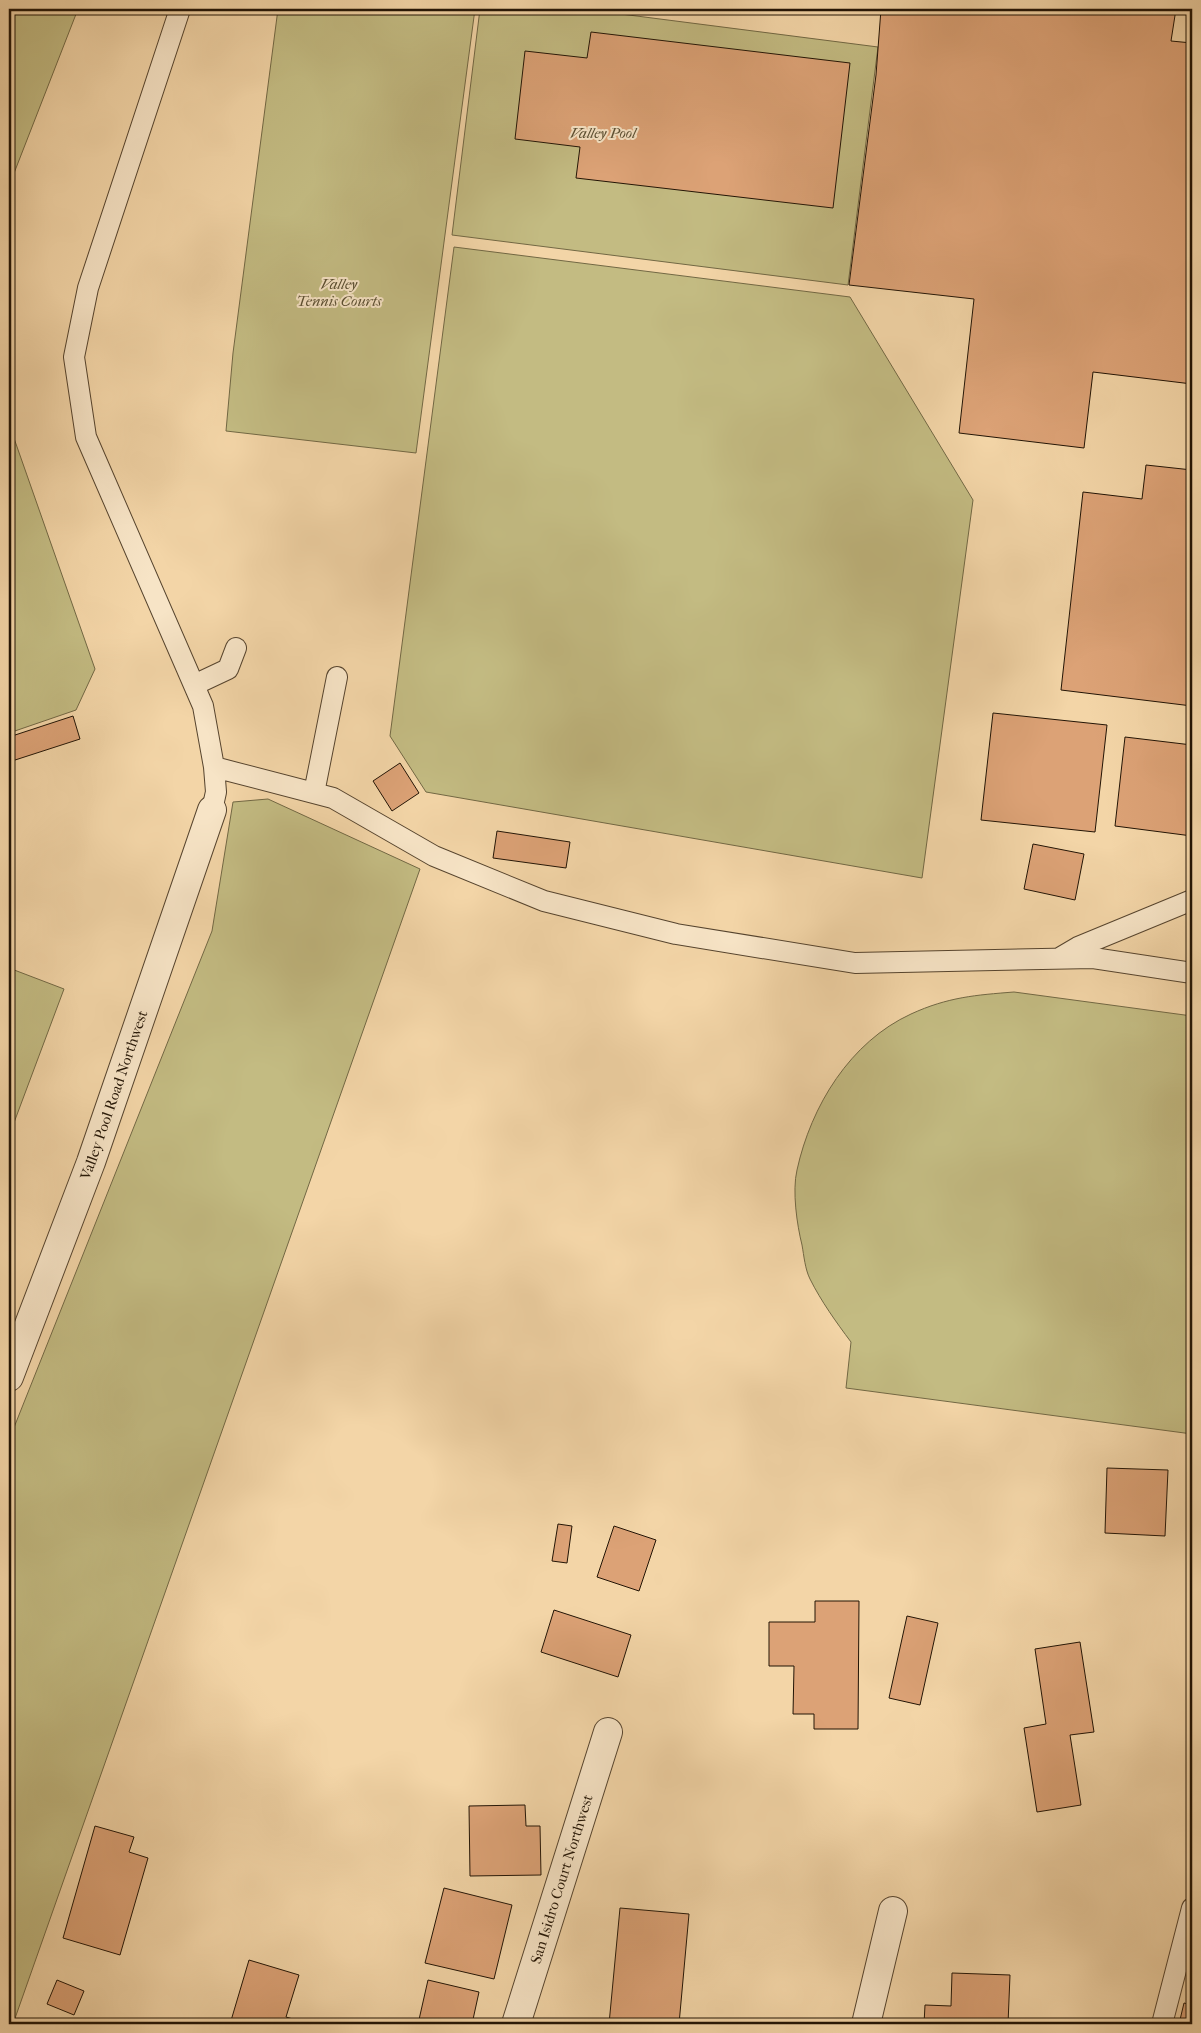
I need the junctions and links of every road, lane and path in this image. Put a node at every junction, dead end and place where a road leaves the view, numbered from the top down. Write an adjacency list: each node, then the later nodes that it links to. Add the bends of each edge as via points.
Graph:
1 (180, 9): 4 (lane, via 88,288 74,357 86,437)
2 (236, 648): 4 (lane, via 228,669)
3 (337, 677): 6 (lane)
4 (194, 685): 5 (lane, via 203,706)
5 (214, 766): 6 (lane); 7 (lane, via 216,792)
6 (314, 793): 9 (lane, via 333,798 434,856 544,901 676,934 855,963)
7 (212, 810): 11 (street, Valley Pool Road Northwest, via 91,1162)
8 (1192, 900): 9 (lane)
9 (1057, 959): 10 (lane, via 1093,958)
10 (1192, 973)
11 (9, 1377)
12 (608, 1732): 15 (street, San Isidro Court Northwest)
13 (1192, 1908): 17 (lane)
14 (893, 1911): 16 (street)
15 (516, 2024)
16 (866, 2024)
17 (1162, 2024)

